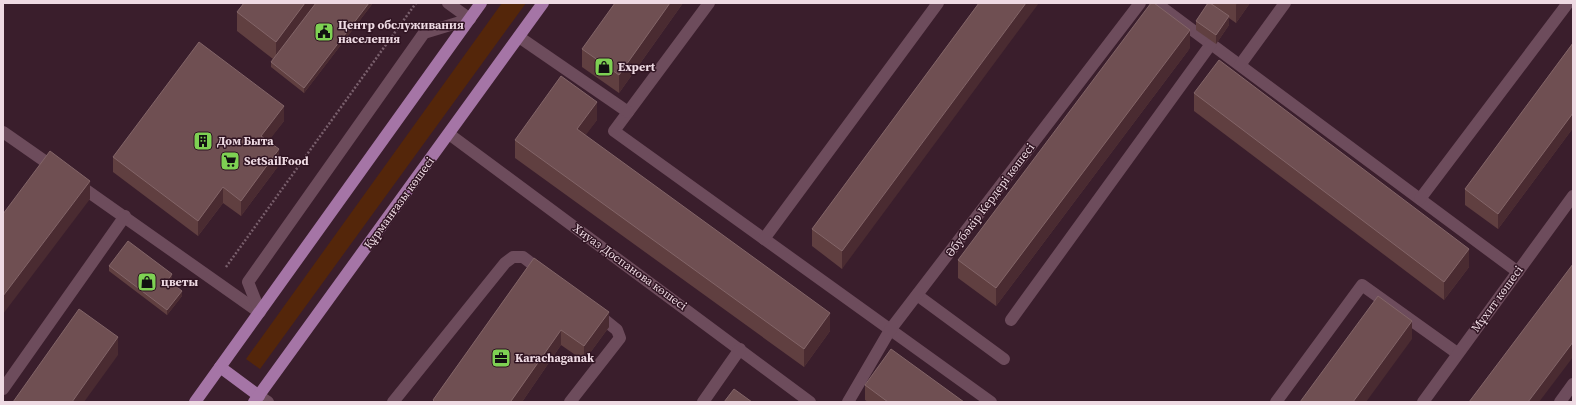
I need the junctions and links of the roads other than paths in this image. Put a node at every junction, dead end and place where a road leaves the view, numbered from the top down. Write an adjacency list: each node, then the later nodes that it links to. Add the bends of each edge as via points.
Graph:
1 (448, 3): 10 (street)
2 (482, 3): 10 (main road)
3 (543, 3): 11 (main road, Құрманғазы көшесі)
4 (709, 3): 14 (street)
5 (938, 3): 20 (street)
6 (1140, 3): 23 (street, Әбубәкір Кердері көшесі)
7 (1156, 3): 12 (street)
8 (1285, 3): 13 (street)
9 (1568, 3): 18 (street)
10 (470, 19): 25 (main road); 25 (street, via 424,33 248,282)
11 (519, 37): 14 (street); 16 (main road, Құрманғазы көшесі)
12 (1212, 44): 13 (street); 26 (street)
13 (1240, 65): 18 (street)
14 (628, 112): 20 (street, via 614,131)
15 (3, 132): 19 (street)
16 (449, 134): 28 (street, Хиуаз Доспанова көшесі); 34 (main road, Құрманғазы көшесі)
17 (1573, 196): 21 (street, Мұхит көшесі)
18 (1420, 199): 21 (street)
19 (125, 216): 25 (street); 33 (street)
20 (764, 239): 27 (street)
21 (1518, 272): 29 (street, Мұхит көшесі)
22 (555, 281): 36 (street, via 523,257 513,257 505,263)
23 (917, 295): 27 (street, Әбубәкір Кердері көшесі); 30 (street)
24 (586, 305): 37 (street, via 617,330 620,338)
25 (260, 312): 31 (main road)
26 (1012, 320)
27 (890, 330): 40 (street, Әбубәкір Кердері көшесі); 41 (street)
28 (740, 349): 38 (street); 39 (street, Хиуаз Доспанова көшесі)
29 (1457, 354): 42 (street, via 1362,285); 43 (street, Мұхит көшесі)
30 (1004, 359)
31 (220, 367): 34 (main road); 35 (main road)
32 (1573, 384): 44 (street)
33 (3, 389)
34 (260, 400)
35 (195, 402)
36 (394, 402)
37 (570, 402)
38 (703, 402)
39 (810, 402)
40 (848, 402)
41 (991, 402)
42 (1276, 402)
43 (1423, 402)
44 (1560, 402)

